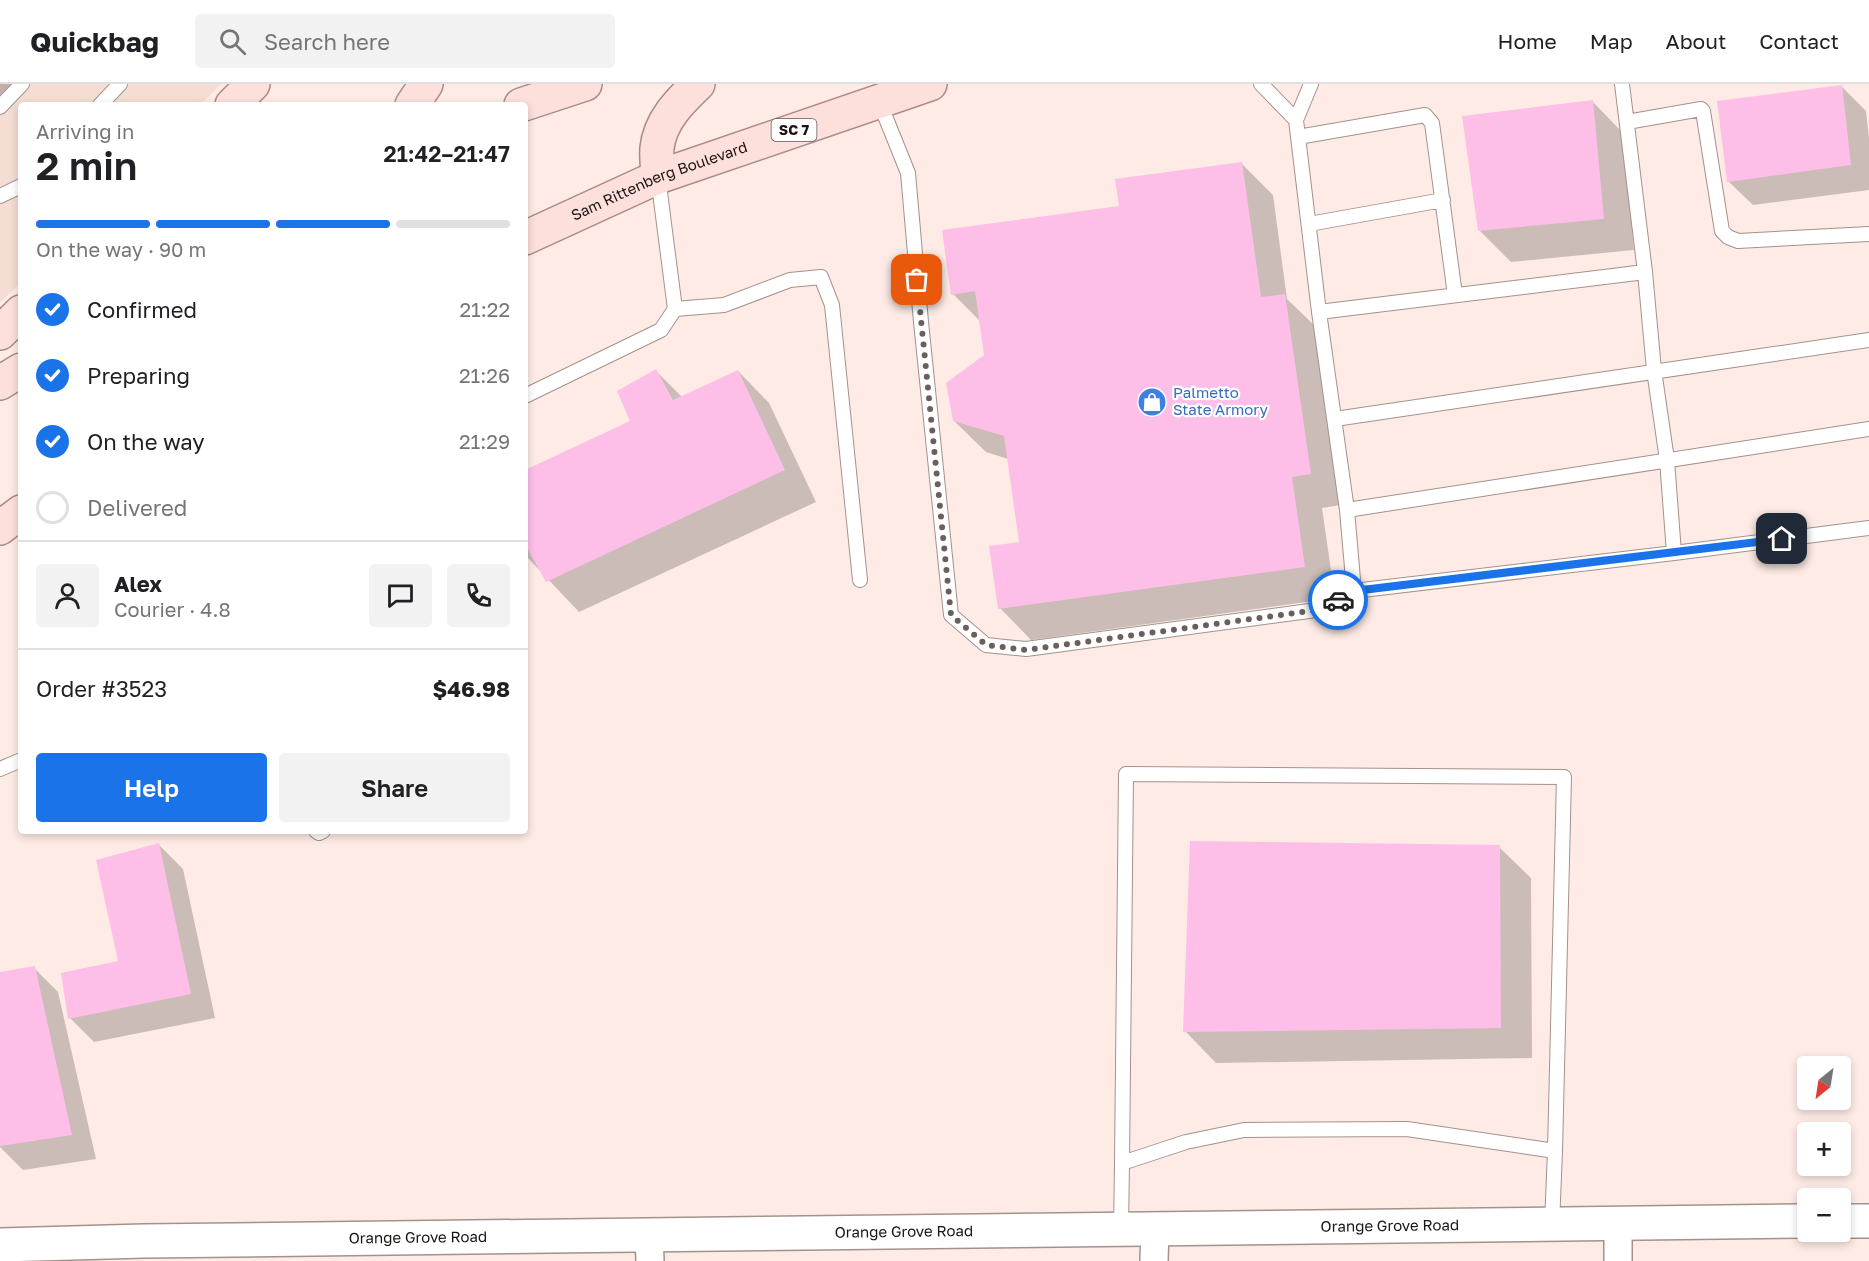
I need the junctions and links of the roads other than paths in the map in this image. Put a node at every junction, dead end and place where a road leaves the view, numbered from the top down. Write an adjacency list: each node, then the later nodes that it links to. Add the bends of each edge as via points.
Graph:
1 (22, 84): 16 (lane)
2 (120, 84): 12 (lane)
3 (253, 84): 13 (main road)
4 (426, 84): 14 (main road)
5 (585, 84): 15 (main road)
6 (698, 84): 20 (main road, via 662,126 656,149)
7 (930, 84): 11 (main road, Sam Rittenberg Boulevard / SC 7)
8 (1262, 84): 17 (lane)
9 (1311, 84): 17 (lane)
10 (1622, 84): 18 (lane)
11 (879, 101): 20 (main road, Sam Rittenberg Boulevard / SC 7); 47 (lane, via 908,173 951,615 986,645 1026,650 1324,609)
12 (103, 102)
13 (235, 102)
14 (414, 102)
15 (528, 103)
16 (0, 107)
17 (1296, 120): 19 (lane)
18 (1627, 122): 25 (lane, via 1703,111 1722,231 1728,237 1738,241); 27 (lane)
19 (1298, 137): 23 (lane, via 1425,115 1432,123); 24 (lane)
20 (658, 177): 26 (main road, Sam Rittenberg Boulevard / SC 7); 29 (lane)
21 (18, 187): 22 (lane)
22 (0, 196)
23 (1443, 200): 24 (lane); 28 (lane)
24 (1310, 224): 30 (lane)
25 (1869, 234)
26 (528, 237)
27 (1645, 272): 28 (lane); 34 (lane)
28 (1455, 295): 30 (lane)
29 (675, 309): 37 (lane, via 661,330); 46 (lane, via 724,305 790,279 820,277 832,305)
30 (1319, 312): 38 (lane)
31 (18, 315): 32 (main road)
32 (0, 333)
33 (1869, 340): 34 (lane)
34 (1654, 370): 38 (lane); 40 (lane)
35 (18, 372): 36 (main road)
36 (0, 383)
37 (528, 395)
38 (1335, 419): 41 (lane)
39 (1869, 429): 40 (lane)
40 (1667, 460): 41 (lane); 45 (lane)
41 (1347, 510): 47 (lane)
42 (18, 514): 43 (main road)
43 (0, 528)
44 (1869, 528): 45 (lane)
45 (1674, 553): 47 (lane)
46 (860, 580)
47 (1354, 591)
48 (18, 761): 49 (lane)
49 (0, 769)
50 (1555, 1150): 51 (lane, via 1407,1129 1244,1130); 51 (lane, via 1563,777 1126,774); 56 (lane)
51 (1122, 1163): 57 (lane)
52 (1797, 1221): 55 (street, Orange Grove Road)
53 (1851, 1221): 54 (street)
54 (1869, 1221)
55 (1618, 1223): 56 (street, Orange Grove Road); 62 (street)
56 (1552, 1224): 59 (street, Orange Grove Road)
57 (1121, 1230): 59 (street, Orange Grove Road); 60 (street, Orange Grove Road)
58 (0, 1245): 61 (street, Orange Grove Road)
59 (1154, 1245)
60 (650, 1248): 61 (street, Orange Grove Road)
61 (145, 1251)
62 (1618, 1261)

